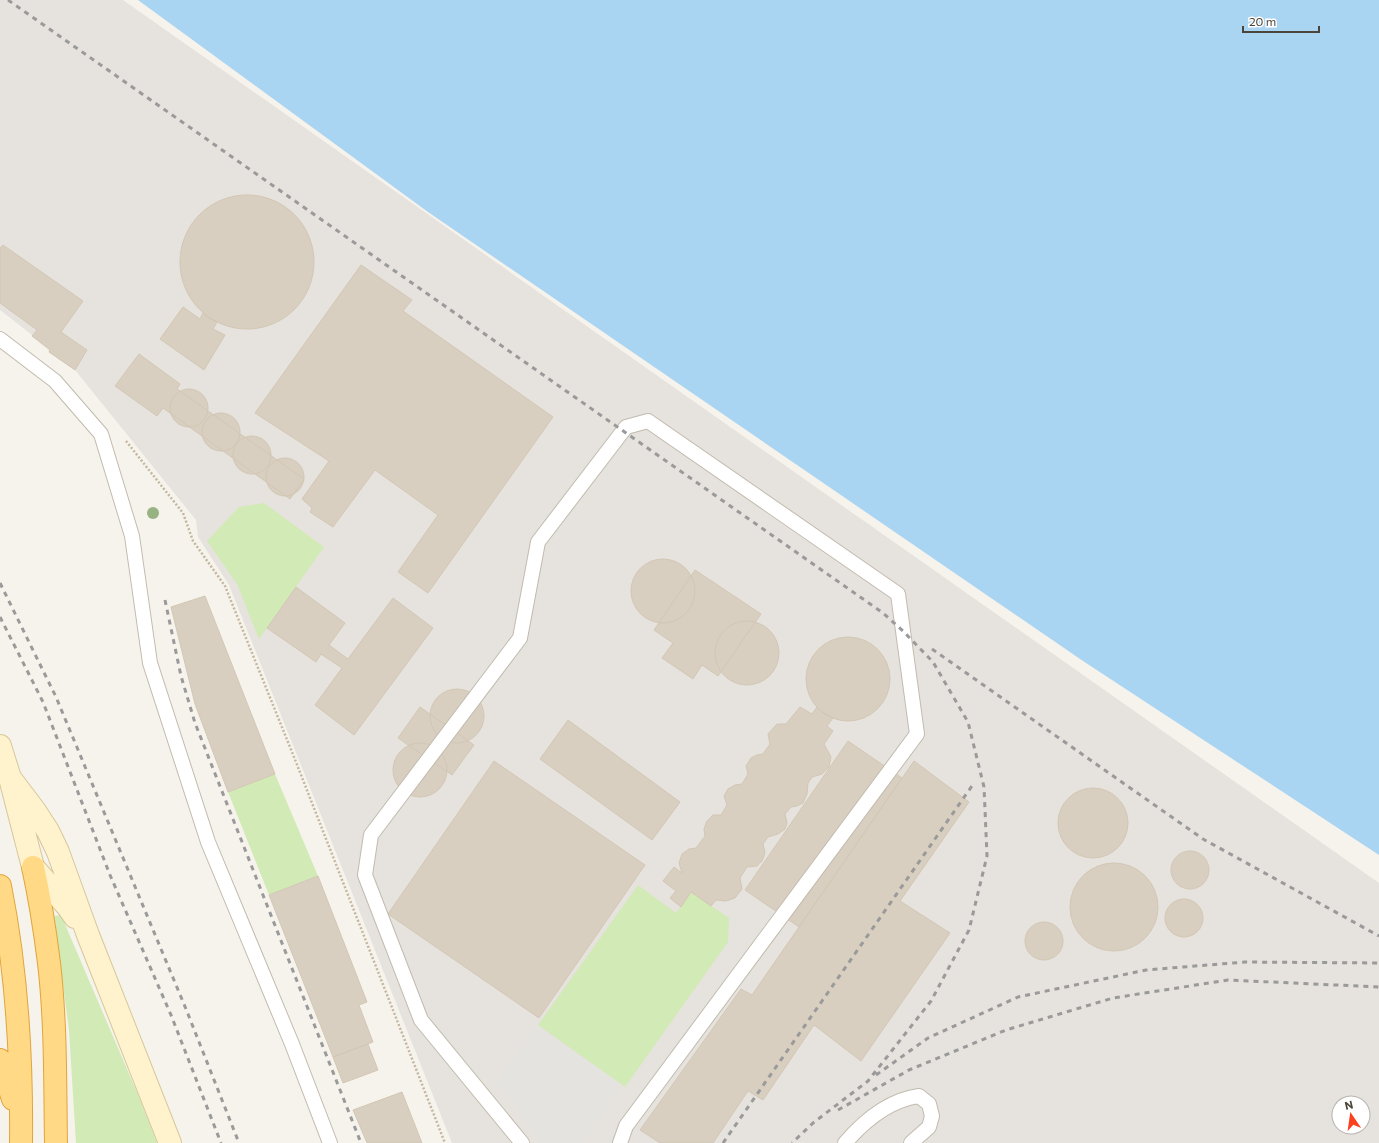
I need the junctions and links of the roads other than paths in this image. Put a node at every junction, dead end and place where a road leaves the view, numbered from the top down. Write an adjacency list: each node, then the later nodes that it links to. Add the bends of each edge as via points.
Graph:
1 (0, 339): 12 (lane, via 55,380 101,434 132,536 152,670 208,842)
2 (0, 746): 3 (main road)
3 (10, 778): 4 (main road); 6 (main road, via 35,811 58,852)
4 (34, 867): 6 (main road); 10 (highway, via 49,964 53,1010)
5 (0, 886): 8 (highway, via 13,958 18,1014)
6 (88, 935): 11 (main road)
7 (0, 1060): 8 (highway)
8 (21, 1121): 9 (highway)
9 (20, 1143)
10 (56, 1143)
11 (170, 1143)
12 (330, 1143)
13 (522, 1143): 14 (lane, via 421,1020 366,875 371,835 520,638 538,542 626,427 648,421 898,594 917,734 626,1126)
14 (620, 1143)
15 (845, 1143): 16 (lane, via 873,1116 889,1106 918,1096 929,1104 932,1116 929,1127)
16 (911, 1143)

